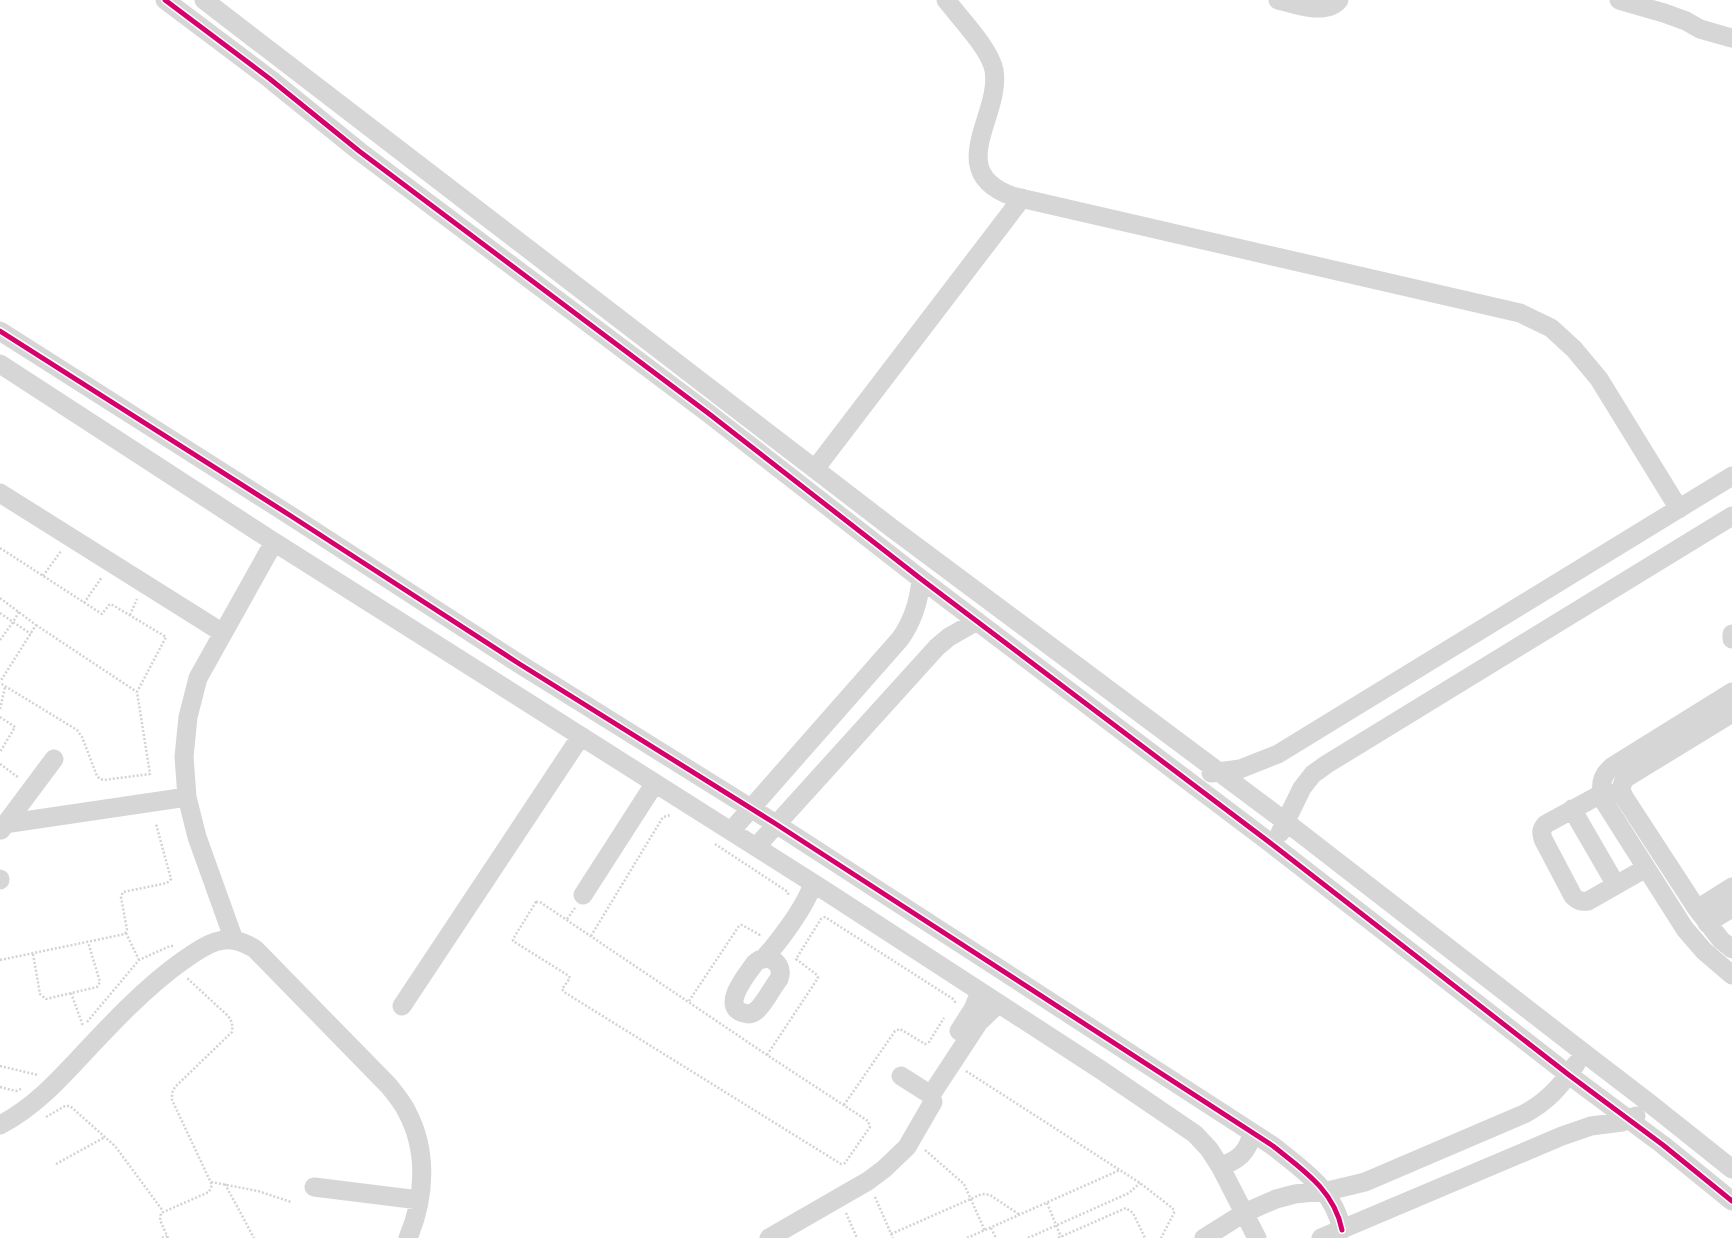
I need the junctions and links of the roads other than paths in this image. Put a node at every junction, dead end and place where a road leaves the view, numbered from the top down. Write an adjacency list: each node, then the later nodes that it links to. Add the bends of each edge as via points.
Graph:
1 (165, 0): 18 (street, via 270,79 359,151 708,413)
2 (204, 0): 11 (street)
3 (946, 0): 8 (street, via 984,49 994,68 995,89 978,148 981,169 986,178 1002,192)
4 (1278, 0): 5 (street, via 1306,8 1326,8)
5 (1339, 0)
6 (1619, 0): 7 (street, via 1664,13 1700,29)
7 (1732, 38)
8 (1022, 198): 11 (street); 14 (street, via 1520,313 1551,328 1574,349 1599,379)
9 (0, 331): 34 (street, via 518,663)
10 (0, 364): 17 (street)
11 (816, 469): 16 (street)
12 (1732, 476): 14 (street)
13 (0, 493): 21 (street)
14 (1679, 509): 28 (street, via 1278,754 1240,769)
15 (1732, 516): 36 (street, via 1327,764 1313,774 1302,788)
16 (893, 529): 18 (street); 28 (street)
17 (274, 542): 21 (street); 26 (street)
18 (882, 548): 19 (street)
19 (921, 579): 20 (street); 34 (street, via 913,617 900,640)
20 (977, 621): 29 (street); 37 (street, via 937,647)
21 (223, 633): 33 (street, via 198,678 188,717 184,757)
22 (1732, 634): 23 (street)
23 (1732, 639)
24 (1732, 692): 32 (street, via 1613,766 1604,776)
25 (1732, 713): 31 (street, via 1626,778 1621,785)
26 (581, 736): 30 (street); 56 (street)
27 (54, 759): 38 (street)
28 (1220, 773): 29 (street, via 1195,775); 36 (street)
29 (1186, 780): 40 (street)
30 (654, 783): 39 (street); 46 (street)
31 (1622, 793): 32 (street); 48 (street)
32 (1601, 794): 35 (street); 42 (street)
33 (187, 797): 38 (street); 49 (street, via 197,837)
34 (751, 808): 37 (street); 39 (street)
35 (1572, 809): 43 (street); 43 (street, via 1546,824 1541,834 1573,896 1577,900 1588,901)
36 (1286, 822): 40 (street); 57 (street)
37 (776, 824): 41 (street); 64 (street)
38 (2, 827)
39 (731, 831): 41 (street)
40 (1273, 844): 58 (street)
41 (756, 846): 44 (street)
42 (1646, 868): 43 (street); 53 (street, via 1685,929 1704,951)
43 (1616, 885)
44 (820, 888): 51 (street, via 804,902); 52 (street, via 811,909 784,950); 54 (street)
45 (1732, 888): 48 (street)
46 (583, 895)
47 (1732, 908): 48 (street)
48 (1702, 916): 50 (street)
49 (234, 940): 63 (street, via 214,942 175,966 123,1014 48,1091); 69 (street, via 255,949 390,1086 407,1111 418,1140 422,1170)
50 (1732, 949)
51 (762, 959): 52 (street, via 772,960); 52 (street, via 755,963 736,992 734,1004 742,1013 747,1014 758,1009 779,978)
52 (779, 967)
53 (1732, 975)
54 (980, 992): 55 (street); 60 (street)
55 (998, 1004): 60 (street, via 979,1022); 65 (street, via 1195,1134)
56 (402, 1006)
57 (1584, 1054): 58 (street); 61 (street)
58 (1569, 1075): 62 (street); 68 (street, via 1545,1101 1524,1114 1365,1182)
59 (901, 1076): 60 (street)
60 (926, 1092): 74 (street, via 933,1098 932,1106 907,1147 896,1159 868,1182)
61 (1648, 1102): 62 (street, via 1637,1116); 66 (street)
62 (1629, 1120): 70 (street); 72 (street, via 1591,1126 1562,1136)
63 (0, 1125)
64 (1252, 1133): 65 (street, via 1245,1152 1238,1159); 68 (street, via 1273,1146)
65 (1220, 1166): 71 (street)
66 (1732, 1169)
67 (314, 1186): 69 (street)
68 (1324, 1190): 71 (street, via 1276,1199); 72 (street, via 1336,1209)
69 (419, 1200): 73 (street, via 415,1222)
70 (1732, 1201)
71 (1244, 1213): 75 (street); 76 (street)
72 (1342, 1230): 77 (street)
73 (408, 1238)
74 (769, 1238)
75 (1204, 1238)
76 (1257, 1238)
77 (1321, 1238)

